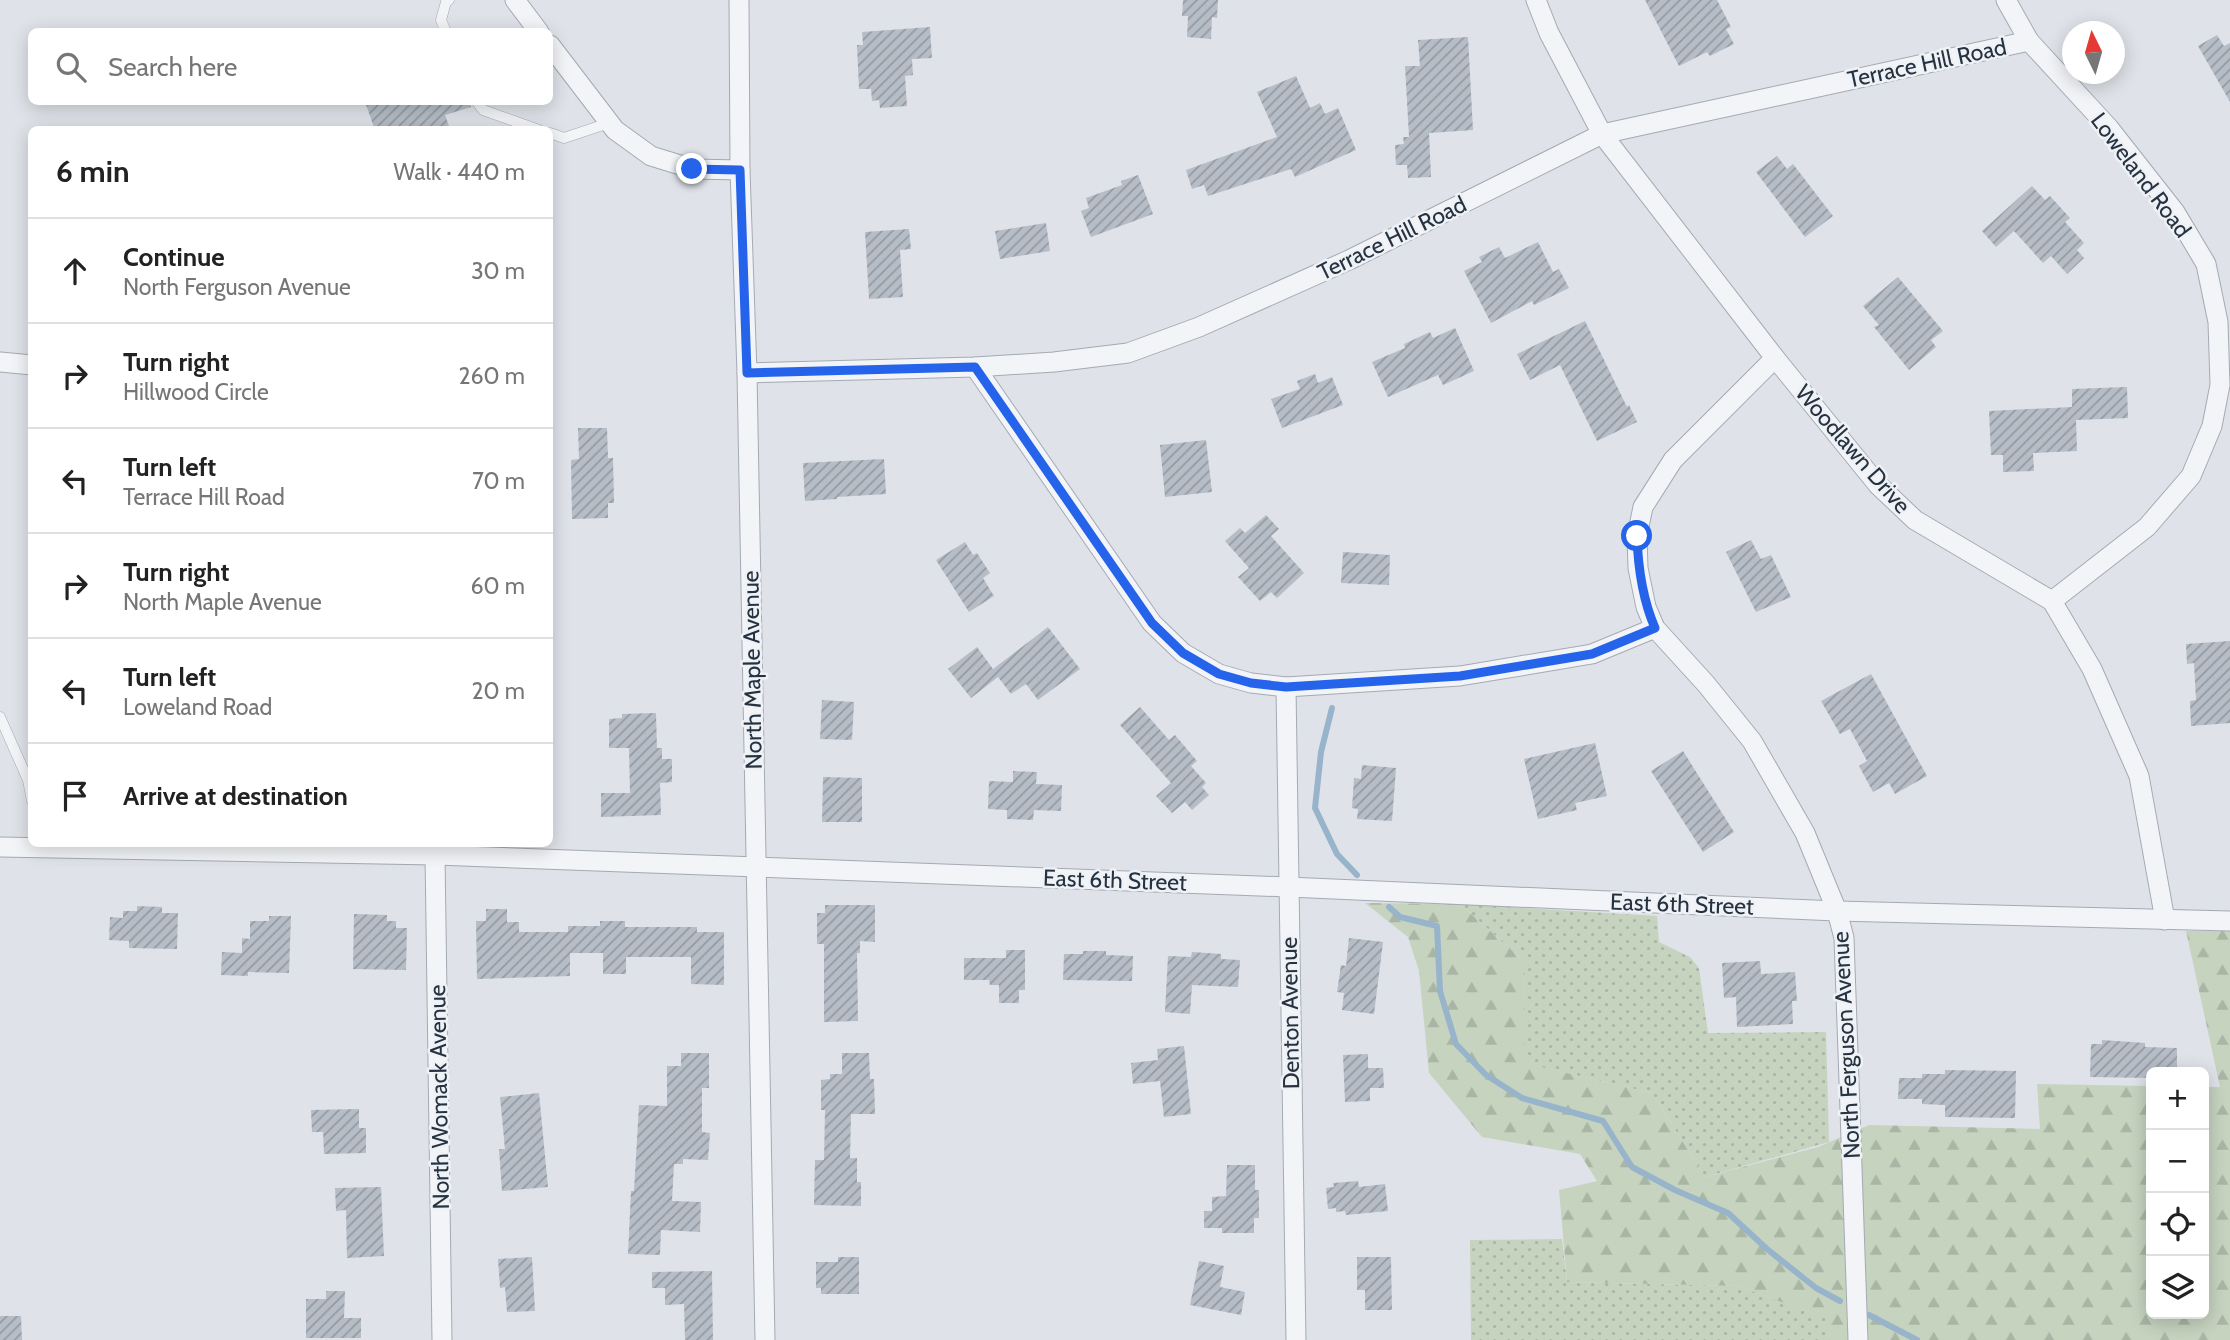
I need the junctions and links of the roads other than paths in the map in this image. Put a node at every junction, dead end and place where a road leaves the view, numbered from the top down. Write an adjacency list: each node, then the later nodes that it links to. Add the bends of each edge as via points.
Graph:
1 (449, 0): 6 (lane, via 441,20)
2 (515, 0): 7 (street)
3 (739, 0): 15 (street, North Maple Avenue)
4 (1536, 0): 14 (street, Woodlawn Drive)
5 (2006, 0): 8 (street, Loweland Road)
6 (444, 28)
7 (536, 28)
8 (2029, 41): 14 (street, Terrace Hill Road); 21 (street, Loweland Road, via 2109,128 2175,212 2206,264 2218,322 2220,385 2212,426 2191,476 2147,527)
9 (553, 49): 11 (street)
10 (479, 105): 12 (lane)
11 (609, 123): 13 (lane, via 564,138); 15 (street, via 651,156 692,169)
12 (527, 126)
13 (553, 134)
14 (1602, 134): 16 (street, Woodlawn Drive); 19 (street, Terrace Hill Road, via 1349,260 1128,353)
15 (740, 170): 20 (street, North Maple Avenue)
16 (1775, 358): 21 (street, Woodlawn Drive, via 1878,485 1915,520); 22 (street, North Ferguson Avenue, via 1673,460 1643,507 1637,536 1638,568)
17 (0, 362): 18 (street)
18 (28, 365)
19 (975, 367): 20 (street, Terrace Hill Road); 23 (street, via 1152,623 1183,653 1219,674)
20 (747, 373): 30 (street, North Maple Avenue)
21 (2052, 601): 33 (street, Woodlawn Drive, via 2092,668 2139,776)
22 (1655, 628): 23 (street, via 1592,654 1473,674); 32 (street, North Ferguson Avenue, via 1752,741 1805,833)
23 (1286, 687): 31 (street, Denton Avenue)
24 (0, 717): 25 (lane)
25 (28, 780)
26 (28, 846): 27 (street, East 6th Street)
27 (0, 847)
28 (83, 847): 29 (street, East 6th Street)
29 (435, 855): 30 (street, East 6th Street); 35 (street, North Womack Avenue)
30 (756, 866): 31 (street, East 6th Street); 36 (street, North Maple Avenue)
31 (1288, 887): 32 (street, East 6th Street); 37 (street, Denton Avenue)
32 (1837, 911): 33 (street, East 6th Street); 38 (street, North Ferguson Avenue, via 1844,938)
33 (2165, 920): 34 (street, East 6th Street)
34 (2230, 921)
35 (442, 1340)
36 (765, 1340)
37 (1296, 1340)
38 (1858, 1340)

